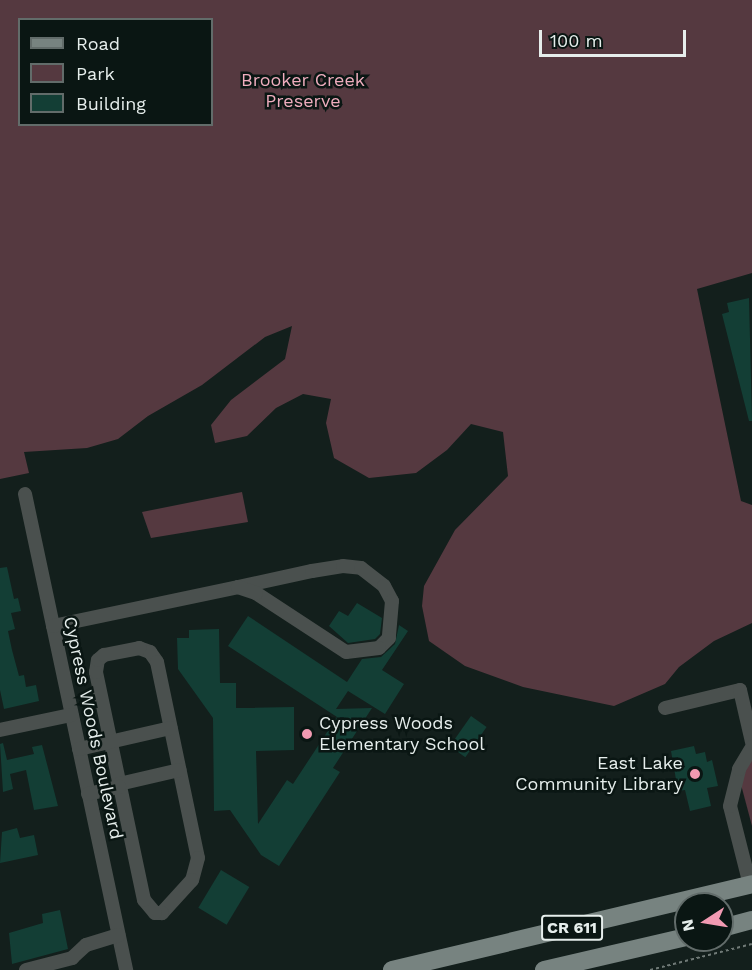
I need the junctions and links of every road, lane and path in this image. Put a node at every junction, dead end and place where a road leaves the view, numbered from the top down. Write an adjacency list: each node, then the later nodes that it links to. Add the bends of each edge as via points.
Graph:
1 (25, 494): 3 (street, Cypress Woods Boulevard)
2 (238, 587): 2 (street, via 343,566 361,568 384,586 392,601 389,638 379,648 346,652 256,593); 3 (street)
3 (53, 626): 5 (street, Cypress Woods Boulevard)
4 (665, 708): 9 (street, via 740,690)
5 (71, 715): 7 (street); 11 (street, Cypress Woods Boulevard)
6 (171, 728): 8 (street); 8 (street, via 157,662 150,652 139,648 126,650 98,660); 12 (street)
7 (0, 730)
8 (110, 742): 11 (street); 13 (street)
9 (752, 742)
10 (752, 747): 15 (street, via 739,769 730,806)
11 (79, 749): 14 (street, Cypress Woods Boulevard)
12 (179, 770): 13 (street); 13 (street, via 198,870 162,913 154,913 144,900)
13 (119, 785): 14 (street)
14 (88, 794): 18 (street, Cypress Woods Boulevard)
15 (751, 884): 24 (main road, CR 611)
16 (752, 920): 17 (main road)
17 (734, 925)
18 (119, 935): 21 (street, via 86,945); 23 (street, Cypress Woods Boulevard)
19 (674, 940): 25 (main road, CR 611)
20 (752, 944): 26 (path)
21 (71, 964): 22 (street)
22 (26, 970)
23 (126, 970)
24 (392, 970)
25 (544, 970)
26 (650, 970)

